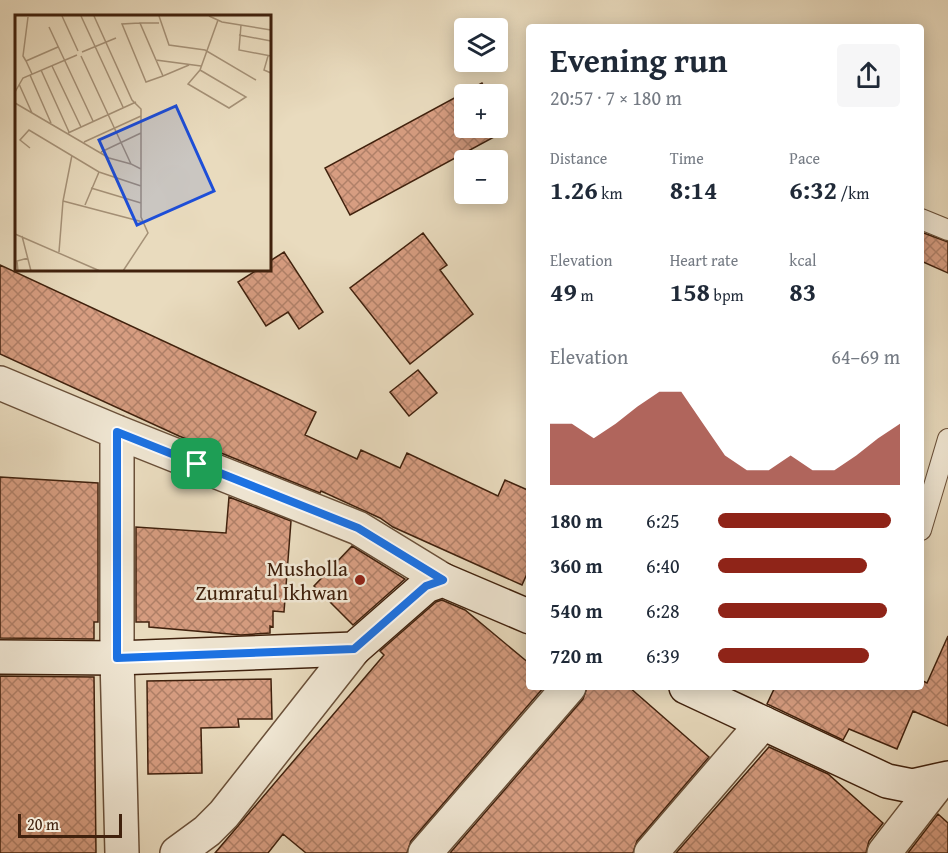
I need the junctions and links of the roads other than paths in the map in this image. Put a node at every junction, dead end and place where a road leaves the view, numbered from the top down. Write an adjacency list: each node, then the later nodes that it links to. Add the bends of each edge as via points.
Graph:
1 (924, 220): 2 (lane)
2 (948, 230)
3 (0, 383): 4 (street)
4 (117, 432): 7 (street, via 358,528); 11 (street)
5 (948, 439): 6 (lane)
6 (924, 520)
7 (443, 580): 8 (street); 9 (street, via 426,586)
8 (526, 615)
9 (354, 649): 11 (street); 17 (street, via 224,814)
10 (0, 657): 11 (street)
11 (117, 658): 16 (street)
12 (566, 690): 18 (street)
13 (692, 690): 14 (street)
14 (763, 723): 15 (street, via 887,781 912,786); 19 (street)
15 (944, 780): 20 (street)
16 (122, 853)
17 (177, 853)
18 (425, 853)
19 (651, 853)
20 (884, 853)

